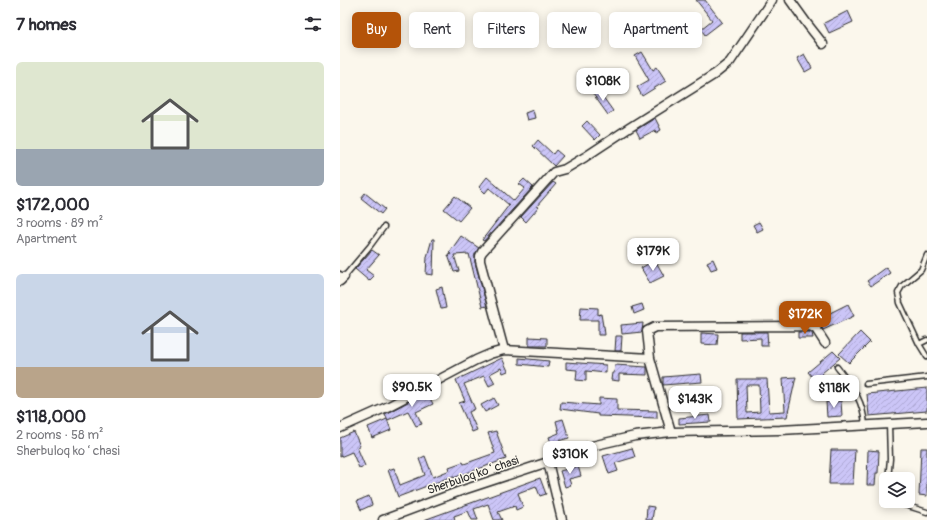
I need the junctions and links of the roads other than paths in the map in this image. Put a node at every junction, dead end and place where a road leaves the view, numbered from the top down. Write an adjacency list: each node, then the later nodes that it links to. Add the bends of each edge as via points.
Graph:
1 (772, 0): 10 (street, via 730,62 585,157 554,172 482,252 480,260)
2 (790, 0): 3 (street)
3 (823, 44)
4 (384, 227): 6 (lane)
5 (927, 255): 9 (lane, via 921,270 902,286 898,293)
6 (341, 277)
7 (927, 340): 9 (lane)
8 (825, 343): 12 (street, via 816,329 810,326 655,327 647,331)
9 (919, 344): 11 (lane)
10 (504, 350): 12 (street); 19 (street, via 476,360 389,406)
11 (927, 357)
12 (650, 358): 20 (street)
13 (837, 367): 18 (lane, via 855,391 864,410)
14 (927, 378): 15 (lane)
15 (866, 384)
16 (927, 422): 17 (street, Sherbuloq koʻchasi)
17 (889, 424): 18 (street, Sherbuloq koʻchasi); 22 (lane)
18 (865, 426): 20 (street, Sherbuloq koʻchasi)
19 (340, 428)
20 (671, 432): 21 (street, Sherbuloq koʻchasi, via 611,441 583,448)
21 (548, 462): 25 (street, Sherbuloq koʻchasi); 26 (street)
22 (889, 472)
23 (914, 508): 24 (lane)
24 (927, 512)
25 (384, 520)
26 (562, 520)

